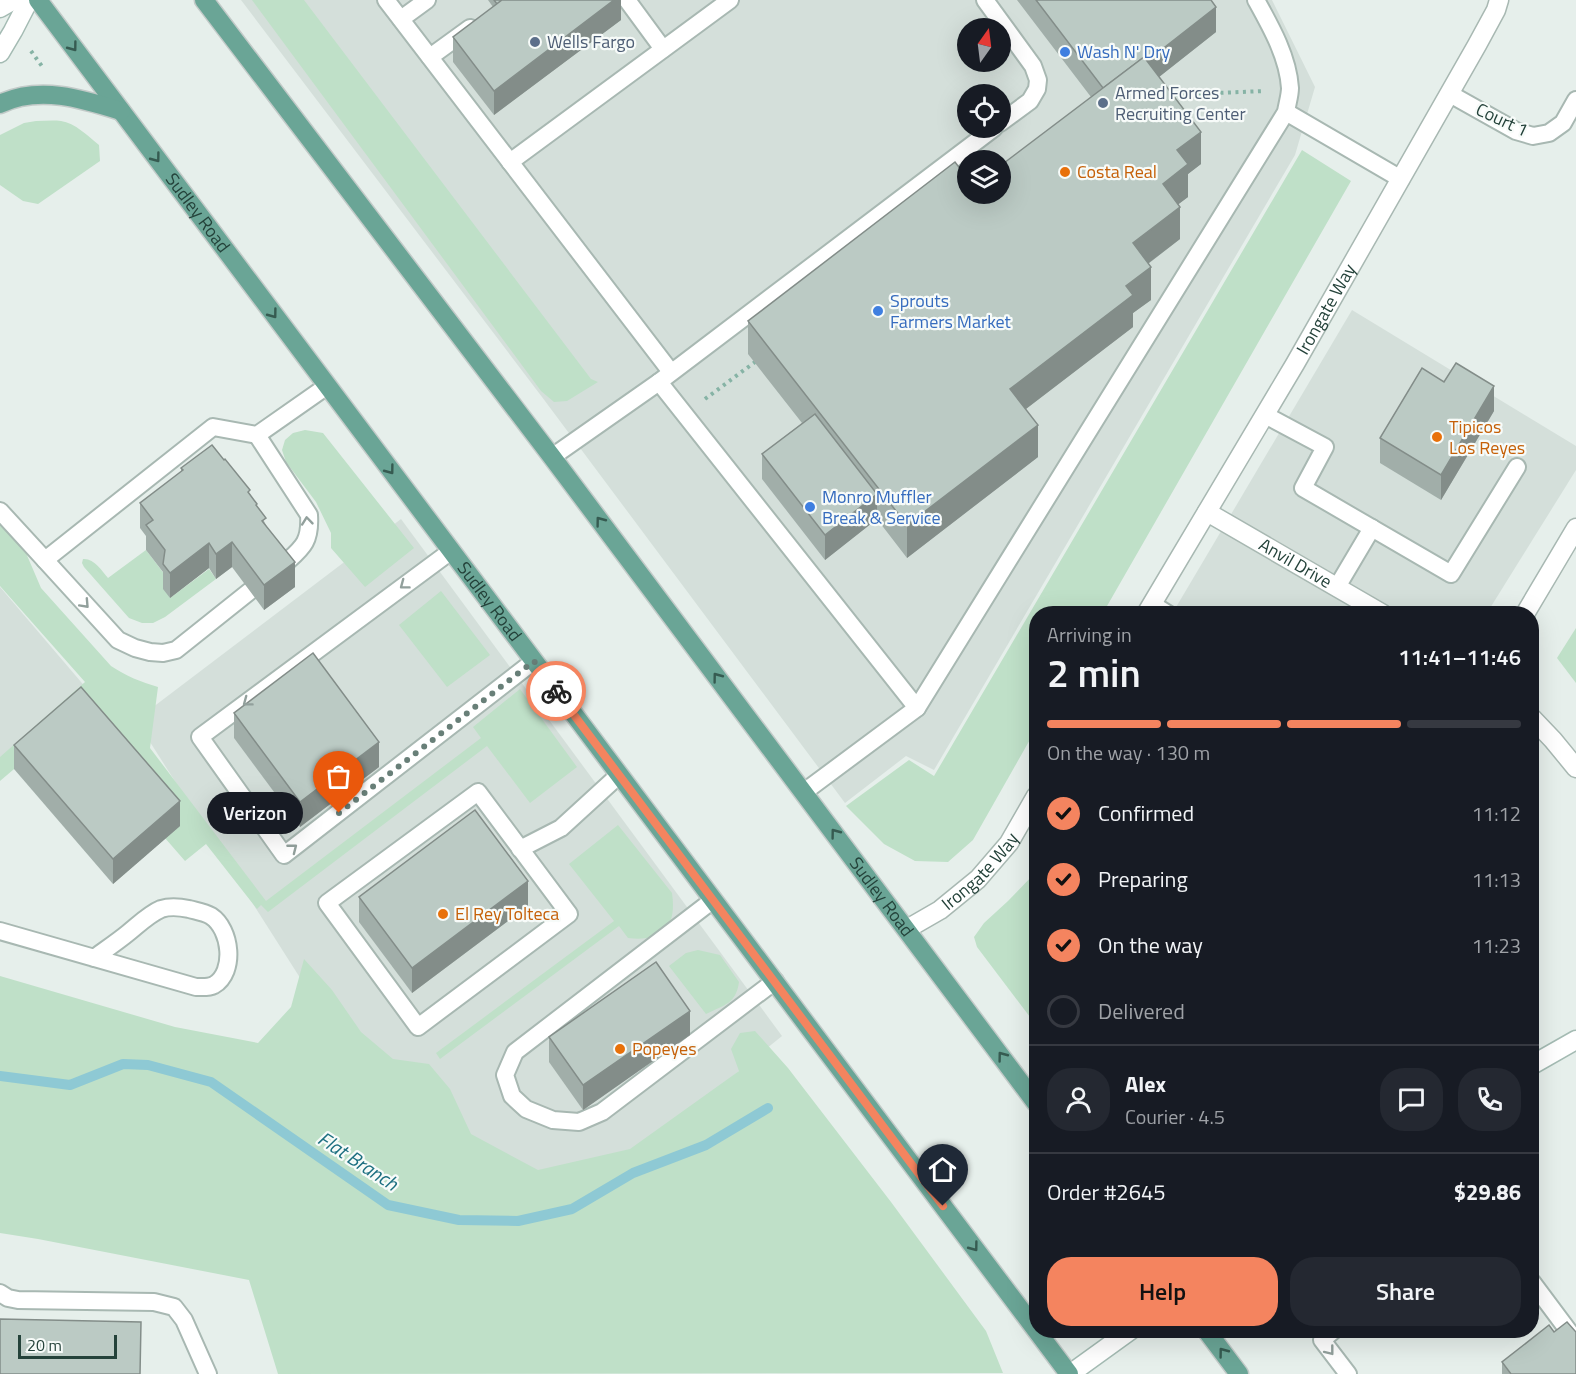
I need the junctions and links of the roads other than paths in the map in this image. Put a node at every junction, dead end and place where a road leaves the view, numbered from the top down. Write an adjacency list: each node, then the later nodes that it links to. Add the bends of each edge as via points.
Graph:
1 (14, 0): 12 (street)
2 (29, 0): 16 (street)
3 (38, 0): 21 (main road, Sudley Road, one-way to 21)
4 (204, 0): 31 (main road, Sudley Road)
5 (386, 0): 14 (lane)
6 (427, 0): 14 (lane)
7 (627, 0): 15 (lane)
8 (730, 0): 15 (lane)
9 (985, 0): 23 (lane, via 1033,66 1038,80 1030,101)
10 (1256, 0): 22 (lane, via 1286,65 1290,90)
11 (1499, 0): 18 (street, Irongate Way)
12 (0, 8)
13 (486, 17): 17 (lane)
14 (401, 19): 17 (lane)
15 (663, 49): 25 (lane)
16 (0, 53)
17 (430, 57): 25 (lane)
18 (1450, 94): 19 (lane, Court 1, via 1516,131 1533,136 1549,133 1563,123); 26 (street, Irongate Way)
19 (1576, 100)
20 (0, 104): 21 (main road, via 49,95)
21 (121, 111): 28 (main road, Sudley Road, one-way to 28)
22 (1286, 112): 26 (lane); 46 (lane)
23 (1011, 115)
24 (981, 138): 27 (lane)
25 (510, 162): 27 (lane)
26 (1401, 178): 29 (street, Irongate Way)
27 (665, 377): 31 (lane); 46 (lane, via 684,415)
28 (327, 386): 30 (lane); 37 (main road, Sudley Road, one-way to 37)
29 (1265, 415): 34 (street, Irongate Way); 35 (lane, via 1325,447 1303,488)
30 (256, 435): 38 (lane, via 213,427); 39 (lane, one-way to 30, via 307,539 309,515)
31 (552, 457): 50 (main road, Sudley Road, one-way to 31)
32 (1516, 467): 35 (lane, via 1451,574)
33 (0, 511): 38 (lane)
34 (1207, 512): 40 (street, Anvil Drive); 42 (street, Irongate Way)
35 (1372, 528): 40 (lane)
36 (1576, 528): 44 (street)
37 (451, 551): 45 (main road, Sudley Road); 45 (lane, one-way to 45, via 200,737 284,855)
38 (45, 561): 41 (lane, one-way to 41, via 118,640 150,652 176,650)
39 (280, 568)
40 (1337, 587): 43 (street, Anvil Drive)
41 (250, 591)
42 (1157, 606)
43 (1369, 606)
44 (1530, 606)
45 (534, 661): 49 (main road, Sudley Road)
46 (917, 708): 50 (lane)
47 (1539, 725): 48 (street)
48 (1576, 768)
49 (620, 775): 52 (lane, via 561,828); 53 (main road, Sudley Road)
50 (804, 792): 54 (main road, Sudley Road, one-way to 50)
51 (1029, 812): 54 (street, Irongate Way, via 978,879 940,910)
52 (520, 849): 52 (lane, via 569,914 418,1027 327,903 478,792)
53 (713, 900): 57 (main road, Sudley Road); 57 (lane, via 515,1052 505,1075 512,1096 526,1109 553,1120 579,1122 602,1112)
54 (907, 929): 60 (main road, Sudley Road, one-way to 54)
55 (0, 931): 56 (lane)
56 (94, 958): 56 (lane, via 204,987 221,978 229,952 223,932 212,917 180,907 162,908)
57 (775, 981): 63 (main road, Sudley Road, one-way to 63)
58 (1576, 1040): 59 (street)
59 (1539, 1061)
60 (1029, 1094)
61 (0, 1293): 69 (lane, via 18,1300 154,1302 174,1307 184,1320)
62 (1539, 1294): 68 (lane, via 1560,1329)
63 (1029, 1321)
64 (1042, 1338): 70 (main road, Sudley Road, one-way to 70)
65 (1120, 1338): 70 (street)
66 (1212, 1338): 71 (main road, one-way to 66)
67 (1324, 1338): 72 (lane, one-way to 72, via 1322,1340)
68 (1576, 1341)
69 (208, 1374)
70 (1069, 1374)
71 (1239, 1374)
72 (1348, 1374)

